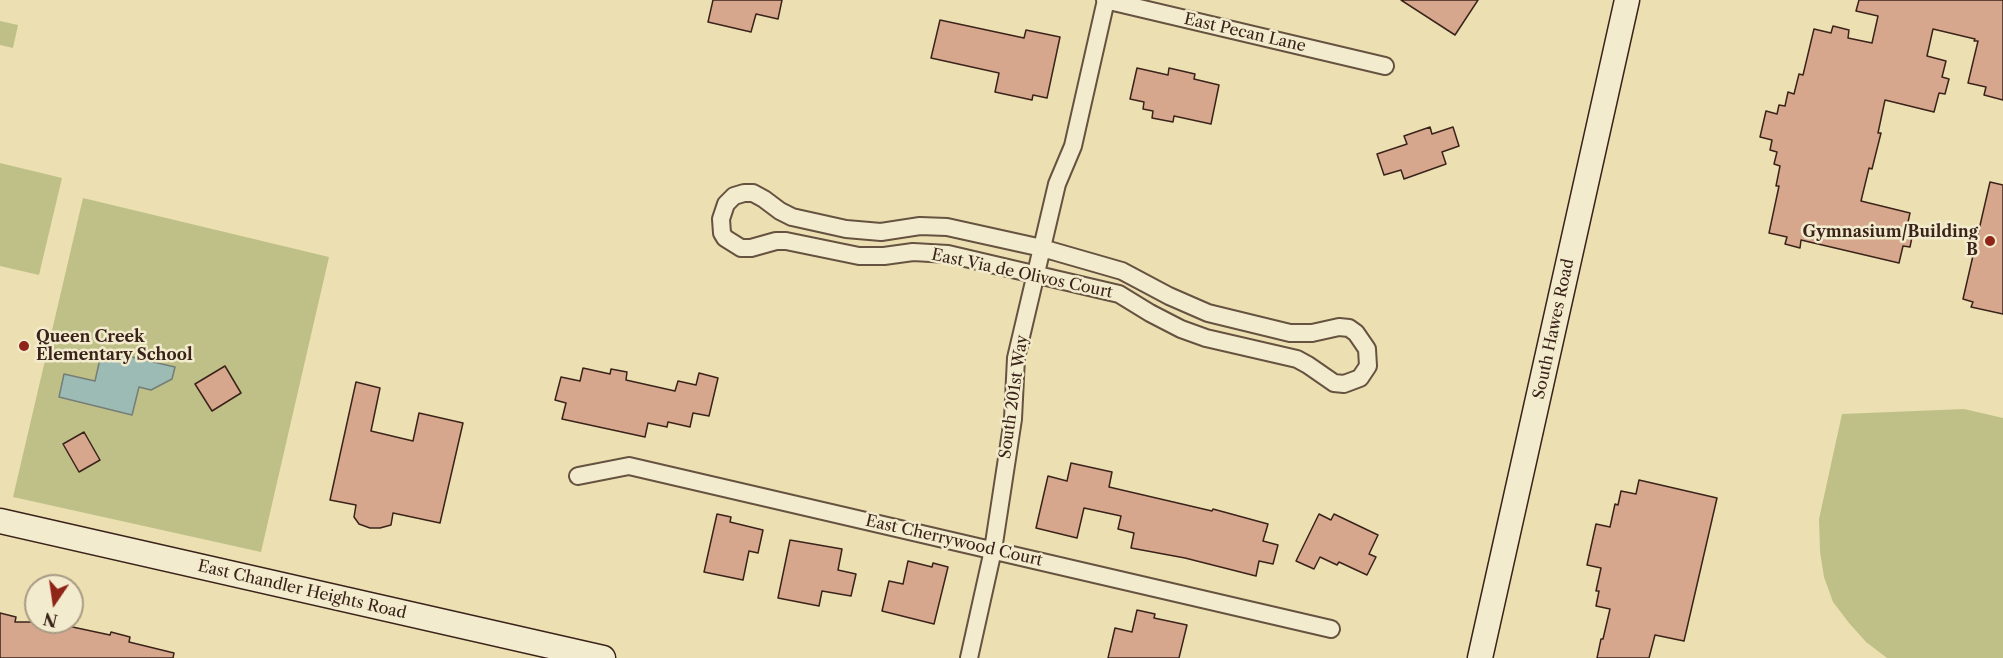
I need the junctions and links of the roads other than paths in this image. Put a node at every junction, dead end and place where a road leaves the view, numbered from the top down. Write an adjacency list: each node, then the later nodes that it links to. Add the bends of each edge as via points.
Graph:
1 (1106, 0): 3 (street, East Pecan Lane); 5 (street, South 201st Way, via 1073,146 1057,184)
2 (1627, 0): 18 (main road, South Hawes Road)
3 (1385, 66)
4 (881, 232): 5 (street, East Via de Olivos Court, via 920,226 947,227); 6 (street); 6 (street, East Via de Olivos Court, via 792,217 753,193 734,196 726,204 721,219 725,238 741,248 786,241 859,256)
5 (1042, 248): 7 (street, East Via de Olivos Court); 8 (street, South 201st Way)
6 (885, 256): 8 (street, East Via de Olivos Court, via 937,252)
7 (1127, 273): 9 (street); 10 (street, East Via de Olivos Court, via 1194,308)
8 (1036, 274): 9 (street, East Via de Olivos Court); 14 (street, South 201st Way, via 1016,358 1013,419)
9 (1119, 294): 11 (street, East Via de Olivos Court, via 1180,329)
10 (1271, 328): 11 (street); 11 (street, East Via de Olivos Court, via 1300,334 1349,328 1367,349 1368,366 1360,378 1334,383 1303,362)
11 (1266, 351)
12 (578, 476): 14 (street, East Cherrywood Court, via 629,466)
13 (0, 521): 16 (main road, East Chandler Heights Road)
14 (993, 550): 15 (street, East Cherrywood Court); 17 (street, South 201st Way)
15 (1331, 629)
16 (603, 658)
17 (969, 658)
18 (1480, 658)

